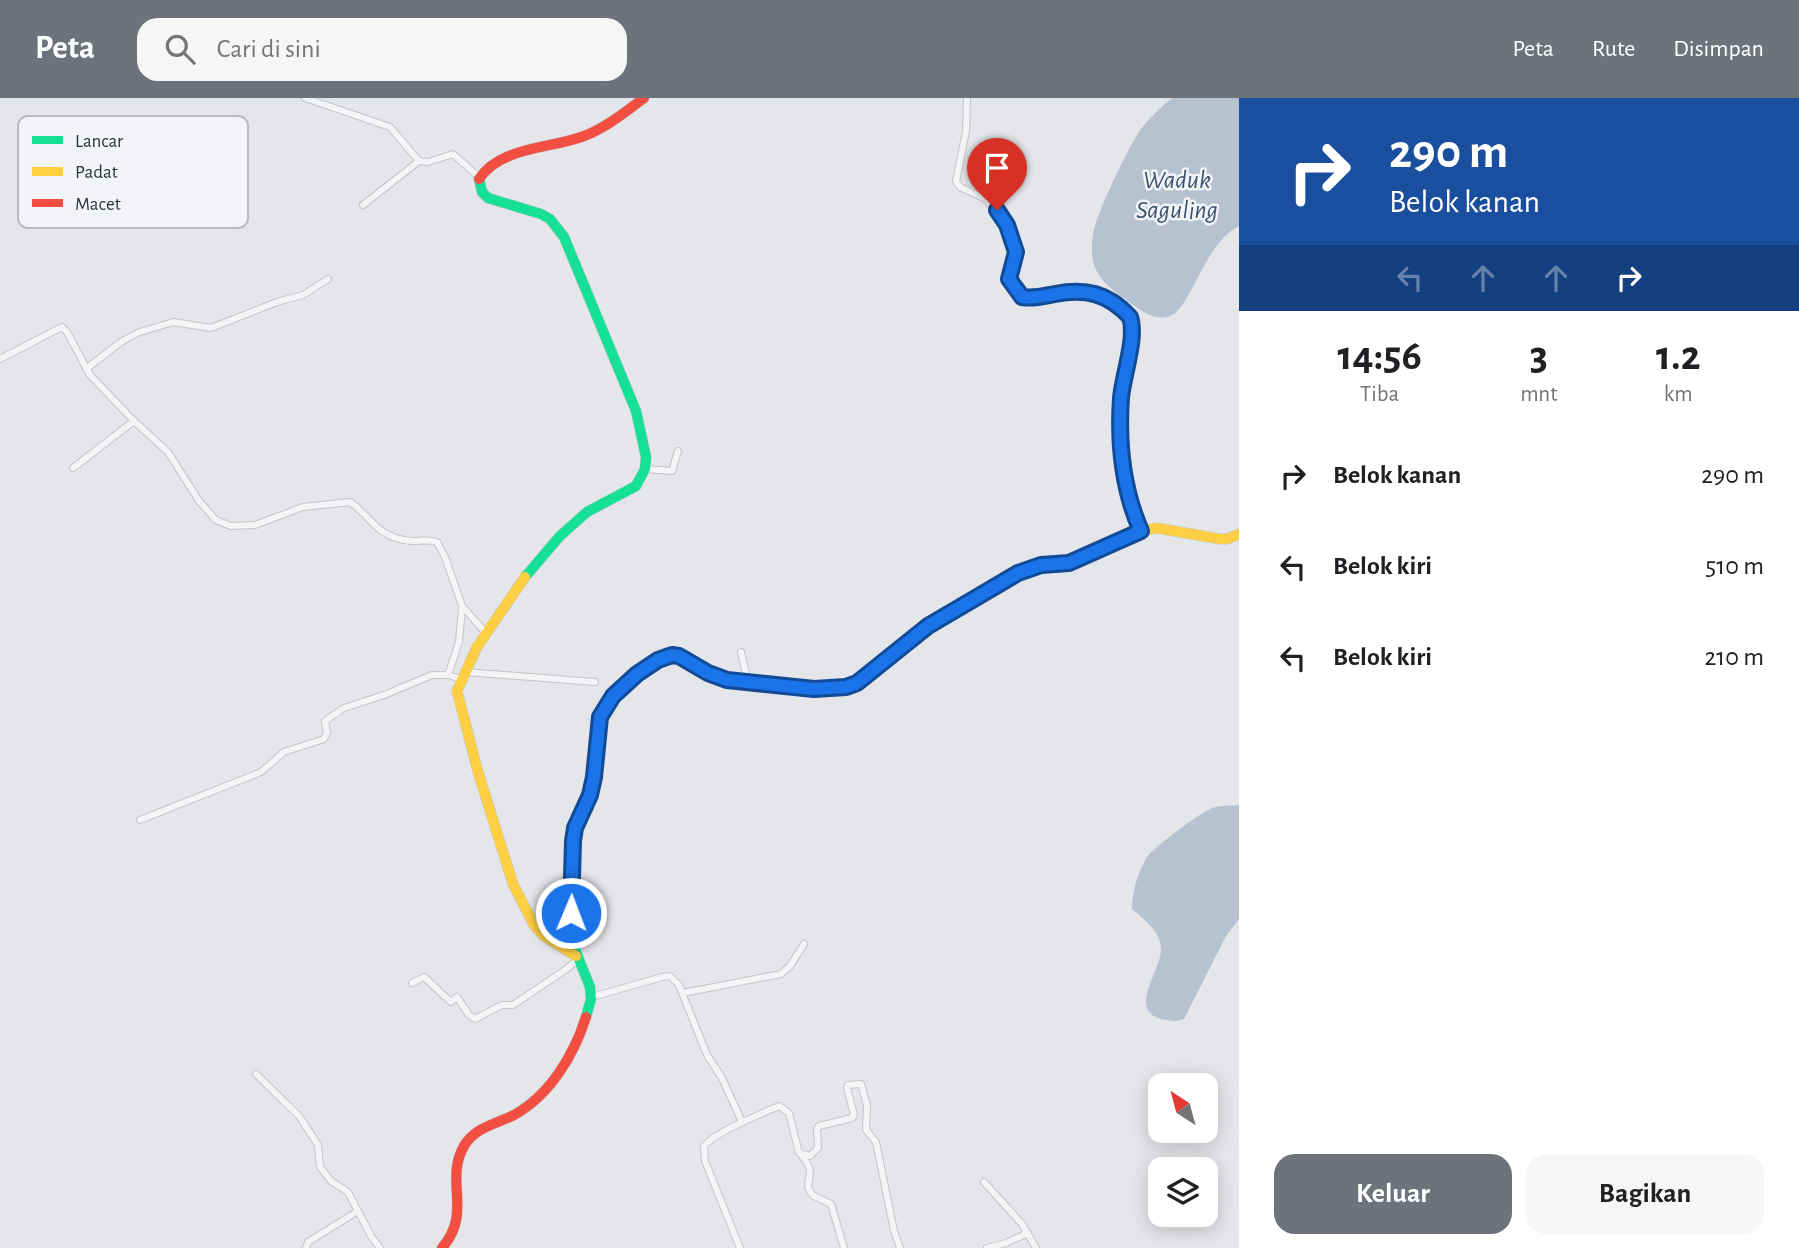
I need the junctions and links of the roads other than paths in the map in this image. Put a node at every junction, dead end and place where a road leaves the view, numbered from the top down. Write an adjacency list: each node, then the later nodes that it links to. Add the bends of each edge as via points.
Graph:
1 (305, 98): 4 (street, via 390,127)
2 (644, 98): 5 (main road, via 596,130 510,157)
3 (967, 98): 14 (street, via 967,131 956,181 986,198 1007,225 1016,252 1008,275 1018,293 1026,298 1085,290 1130,317 1132,332 1121,399 1124,471)
4 (419, 161): 5 (street, via 453,154); 6 (street)
5 (478, 177): 13 (main road, via 488,198 541,214 564,237 636,411)
6 (363, 205)
7 (328, 279): 9 (street, via 303,295 211,328 173,322 137,334)
8 (0, 359): 9 (street, via 62,327)
9 (86, 369): 10 (street)
10 (134, 421): 12 (street); 16 (street, via 168,452 199,501 221,523 255,525 303,507 350,502 390,536 437,542)
11 (678, 451): 13 (street, via 672,471)
12 (73, 468)
13 (645, 469): 17 (main road, via 636,486 587,512 560,536)
14 (1141, 531): 15 (main road, via 1157,528 1220,540); 22 (main road, via 1069,563 1018,573 928,626 857,683 814,689)
15 (1239, 534)
16 (462, 606): 17 (street); 19 (street, via 460,635)
17 (486, 633): 20 (main road)
18 (741, 652): 22 (street)
19 (448, 674): 20 (street); 23 (street, via 432,675 340,710 325,721 324,739 284,752 261,772)
20 (463, 676): 21 (street); 25 (main road, via 457,691 459,704 513,884 534,925)
21 (595, 682)
22 (748, 682): 25 (main road, via 719,678 672,655 637,674 605,707 598,726 590,795 573,841 571,913)
23 (140, 820)
24 (804, 944): 27 (street, via 781,974)
25 (578, 957): 26 (street, via 565,971 513,1005 502,1005 475,1019 457,997 451,1002 424,976); 28 (main road)
26 (412, 983)
27 (683, 993): 28 (street, via 670,976); 30 (street)
28 (592, 997): 37 (main road, via 579,1034 551,1082 524,1108 482,1128 464,1145 457,1177 458,1225)
29 (256, 1074): 33 (street, via 299,1116 318,1145 320,1167 348,1192)
30 (742, 1122): 31 (street, via 783,1107 789,1112); 38 (street, via 710,1139 703,1151)
31 (802, 1156): 39 (street, via 812,1176 808,1187 812,1195 831,1204); 40 (street, via 810,1156 818,1148 819,1126 852,1118 847,1088 860,1084 867,1105 866,1130 876,1142)
32 (984, 1182): 34 (street)
33 (358, 1211): 35 (street, via 308,1241); 36 (street)
34 (1028, 1233): 41 (street); 42 (street)
35 (306, 1248)
36 (380, 1248)
37 (442, 1248)
38 (740, 1248)
39 (844, 1248)
40 (900, 1248)
41 (987, 1248)
42 (1036, 1248)

